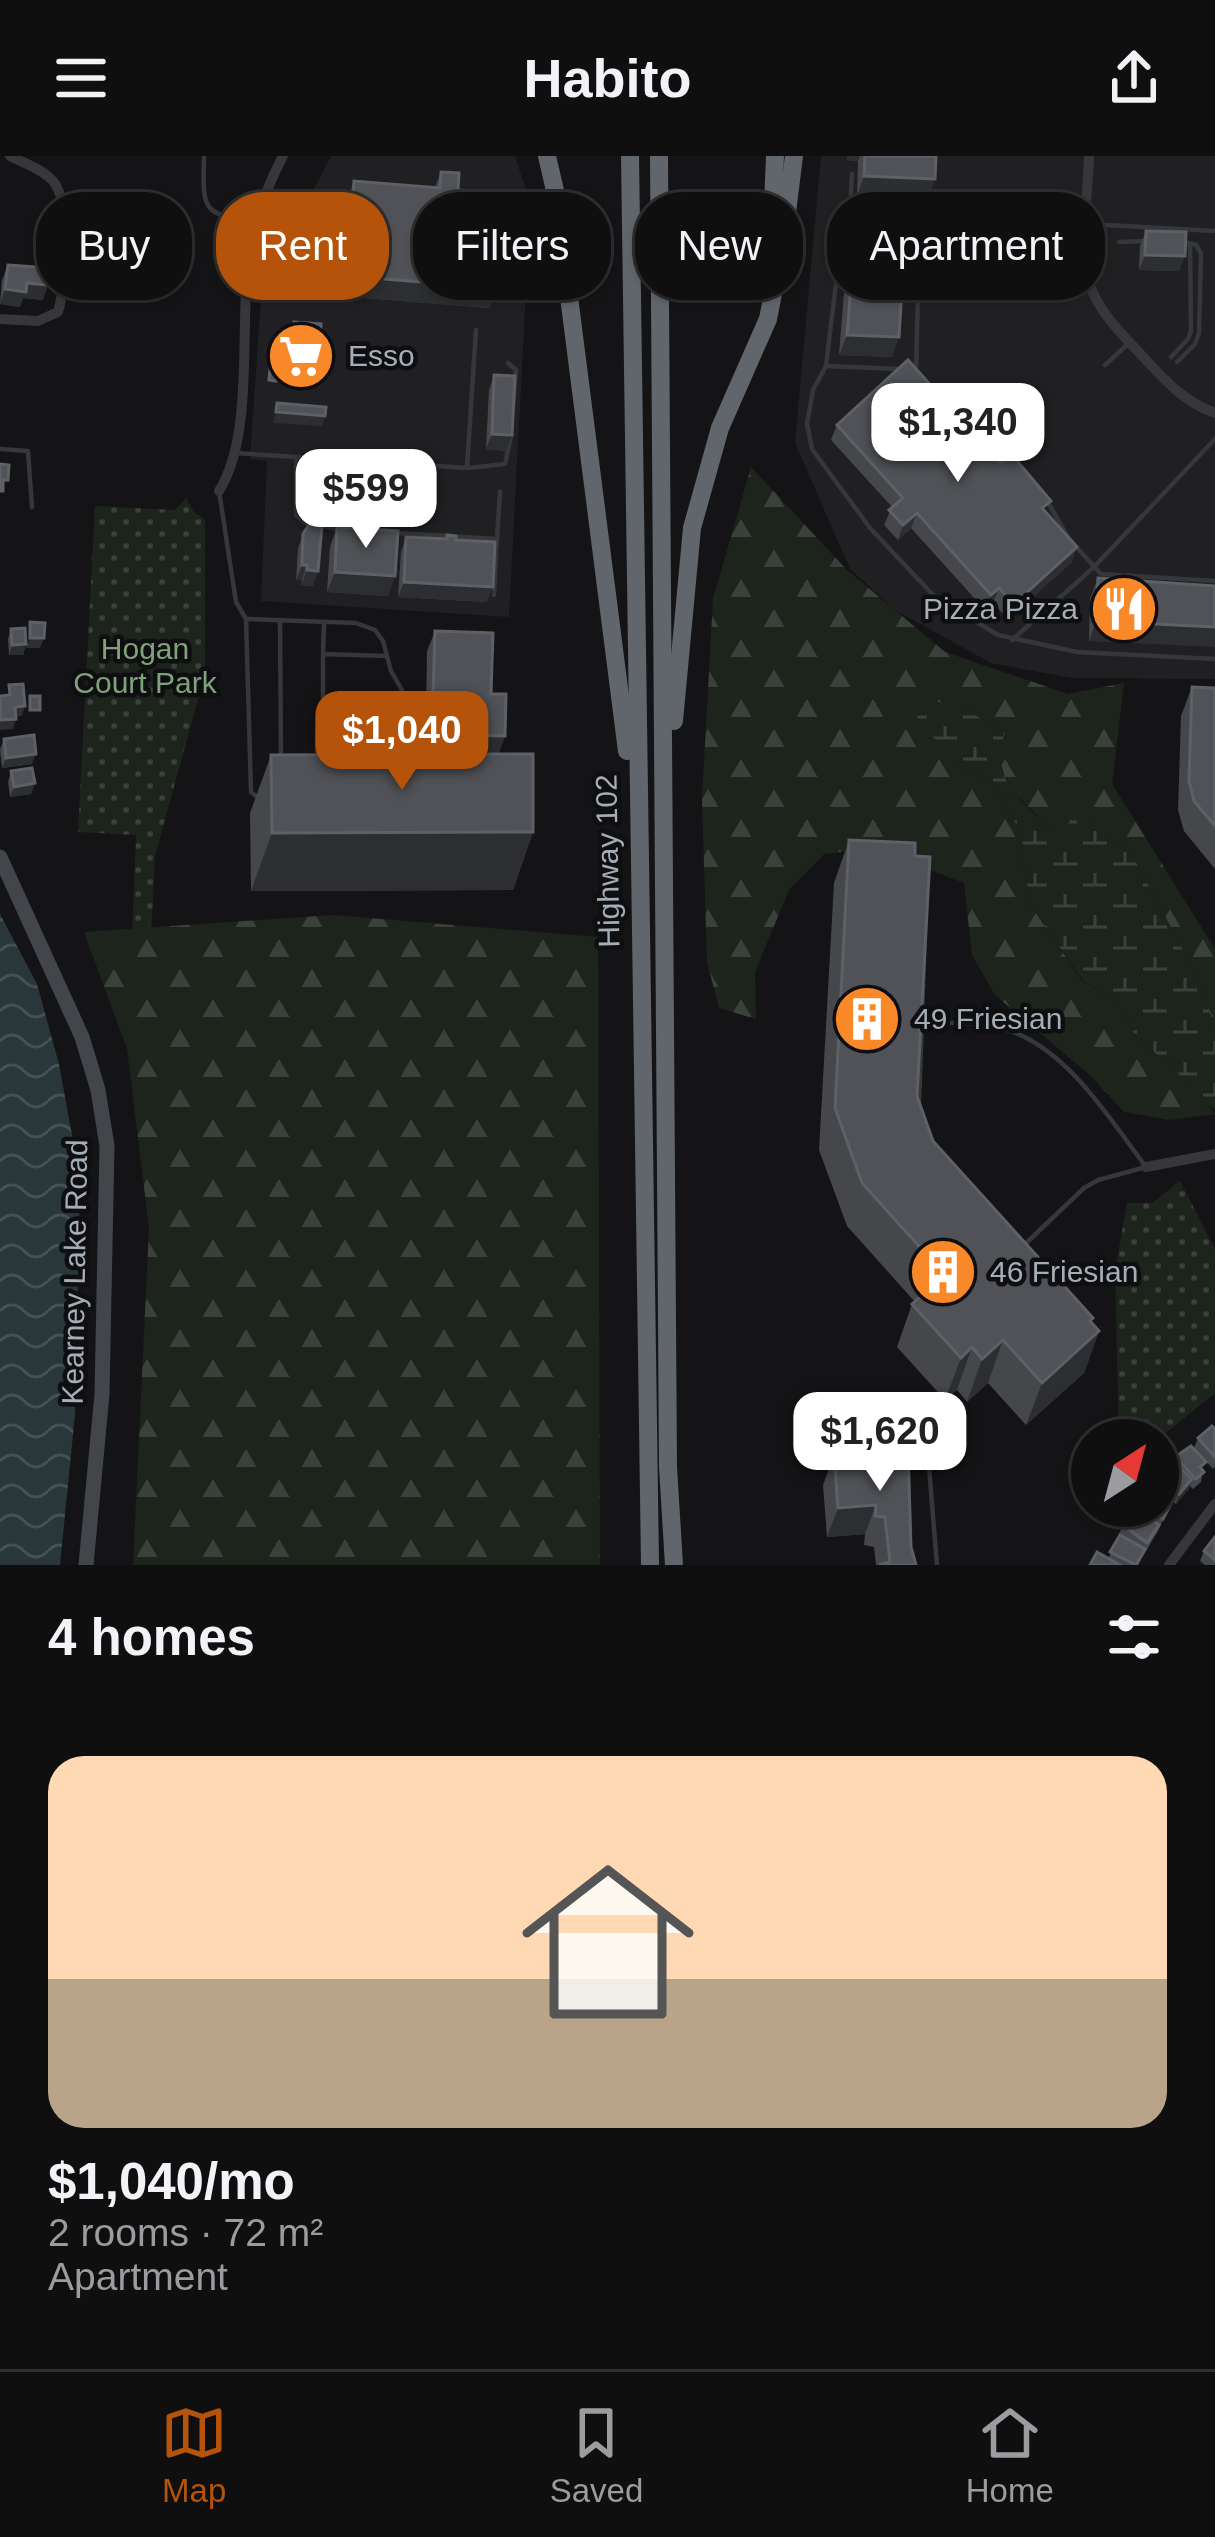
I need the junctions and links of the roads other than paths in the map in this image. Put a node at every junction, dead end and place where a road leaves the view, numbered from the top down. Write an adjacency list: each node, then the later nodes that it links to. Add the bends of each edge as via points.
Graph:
1 (10, 156): 24 (street, via 49,176 60,192 63,287 50,319)
2 (204, 156): 14 (lane, via 203,200)
3 (283, 156): 11 (street)
4 (547, 156): 71 (highway)
5 (630, 156): 71 (highway, Highway 102)
6 (659, 156): 72 (highway, Highway 102)
7 (775, 156): 27 (highway, via 772,230)
8 (794, 156): 27 (highway, via 777,282)
9 (1089, 156): 13 (street)
10 (852, 174): 12 (lane)
11 (267, 192)
12 (851, 192)
13 (1088, 192)
14 (216, 216)
15 (1105, 224): 16 (lane)
16 (1215, 231)
17 (1147, 241): 19 (lane)
18 (1164, 241): 28 (lane, via 1189,242 1201,254 1199,333)
19 (1119, 242)
20 (246, 300): 40 (street)
21 (834, 300): 31 (lane)
22 (917, 300): 32 (lane)
23 (1097, 300): 26 (street)
24 (0, 319)
25 (476, 330): 43 (lane)
26 (1130, 342): 30 (lane); 34 (street, via 1179,393)
27 (750, 353): 72 (highway, via 692,529)
28 (1174, 360)
29 (508, 363): 35 (lane, via 516,370)
30 (1105, 365)
31 (826, 366): 32 (lane); 57 (lane, via 807,424 812,449 934,596)
32 (915, 370): 33 (lane)
33 (925, 382)
34 (1215, 413)
35 (513, 414)
36 (511, 436): 43 (lane, via 506,464)
37 (1215, 439): 51 (lane)
38 (0, 448): 47 (lane, via 28,451)
39 (983, 448): 42 (lane)
40 (236, 453): 41 (lane); 44 (street)
41 (296, 459): 43 (lane); 48 (lane, via 296,515)
42 (1017, 467)
43 (467, 468)
44 (219, 491): 54 (lane, via 236,602)
45 (1040, 491): 51 (lane)
46 (500, 492): 50 (lane)
47 (32, 507)
48 (343, 529)
49 (395, 532): 50 (lane)
50 (497, 539): 53 (lane)
51 (1093, 568): 52 (lane, via 1108,577); 57 (lane)
52 (1215, 581)
53 (494, 595)
54 (246, 619): 55 (lane); 70 (lane, via 251,792)
55 (280, 622): 56 (lane); 69 (lane)
56 (324, 622): 58 (lane); 59 (lane, via 366,625)
57 (1012, 640): 60 (lane, via 1077,652)
58 (323, 654): 59 (lane); 61 (lane, via 323,701)
59 (387, 656): 61 (lane)
60 (1215, 658)
61 (407, 699): 65 (lane)
62 (351, 729): 67 (lane)
63 (388, 729): 66 (lane)
64 (317, 731): 68 (lane)
65 (415, 756)
66 (388, 773)
67 (352, 774)
68 (317, 776)
69 (281, 777)
70 (265, 800)
71 (638, 840): 83 (highway, Highway 102)
72 (664, 840): 84 (highway, Highway 102)
73 (0, 856): 82 (main road, Kearney Lake Road, via 82,1037 107,1146 103,1394)
74 (921, 893): 75 (lane, via 928,905)
75 (923, 1022): 76 (lane); 78 (lane, via 996,1028 1032,1042 1101,1106)
76 (921, 1124)
77 (1215, 1154): 78 (street)
78 (1146, 1167): 79 (lane, via 1084,1188)
79 (1019, 1250)
80 (915, 1455): 85 (lane, via 929,1467)
81 (1215, 1504): 86 (street)
82 (86, 1565)
83 (650, 1565)
84 (674, 1565)
85 (937, 1565)
86 (1169, 1565)

